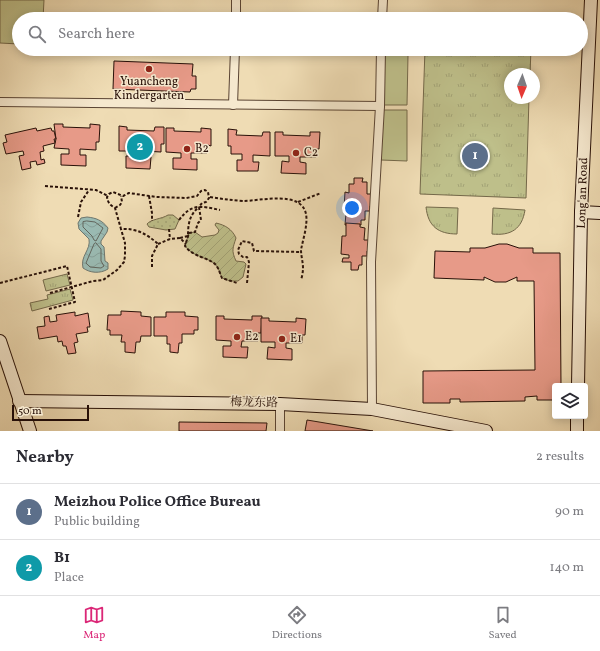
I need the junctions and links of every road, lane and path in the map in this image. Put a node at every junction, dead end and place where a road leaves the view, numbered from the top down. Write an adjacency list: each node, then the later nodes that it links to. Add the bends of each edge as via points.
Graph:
1 (236, 0): 4 (street)
2 (383, 0): 5 (street)
3 (591, 0): 22 (street, Long'an Road)
4 (236, 12)
5 (382, 12)
6 (235, 56): 9 (street)
7 (382, 56): 10 (street)
8 (0, 102): 9 (street)
9 (233, 105): 10 (street)
10 (380, 106): 48 (street, via 371,262)
11 (45, 186): 12 (path)
12 (88, 190): 14 (path, via 96,190); 24 (path, via 81,202)
13 (320, 193): 18 (path)
14 (108, 196): 15 (path, via 113,192); 20 (path, via 110,205)
15 (121, 196): 16 (path, via 129,193); 20 (path, via 122,202)
16 (149, 196): 17 (path, via 186,198 196,196 205,190); 26 (path)
17 (210, 197): 18 (path, via 245,201 290,199); 19 (path)
18 (298, 202): 34 (path, via 306,214)
19 (199, 207): 21 (path); 25 (path, via 191,208); 29 (path, via 193,211 188,222); 29 (path, via 201,220 195,232 189,233)
20 (115, 208): 27 (path)
21 (220, 210)
22 (581, 212): 23 (street); 45 (street, Long'an Road)
23 (600, 213)
24 (78, 217)
25 (179, 220)
26 (152, 221)
27 (121, 229): 32 (path, via 141,232); 40 (path, via 125,243 124,262 103,280)
28 (169, 229): 31 (path)
29 (188, 236): 30 (path); 33 (path)
30 (180, 238): 31 (path); 33 (path)
31 (170, 239): 32 (path)
32 (158, 244): 35 (path, via 152,256)
33 (186, 244): 38 (path, via 188,250 213,262 222,278)
34 (301, 252): 36 (path); 39 (path, via 254,251 252,243 242,241 238,250 249,262)
35 (152, 267)
36 (301, 280)
37 (0, 283): 40 (path, via 67,266)
38 (236, 283)
39 (247, 283)
40 (72, 287): 41 (path); 42 (path, via 75,302)
41 (50, 292)
42 (49, 309)
43 (0, 341): 46 (street)
44 (0, 359): 50 (street)
45 (578, 383)
46 (19, 401): 47 (street, 梅龙东路); 51 (street)
47 (280, 404): 48 (street, 梅龙东路); 52 (street)
48 (372, 409): 53 (street, 梅龙东路)
49 (577, 419): 54 (street)
50 (22, 431)
51 (30, 431)
52 (280, 431)
53 (486, 431)
54 (577, 431)

